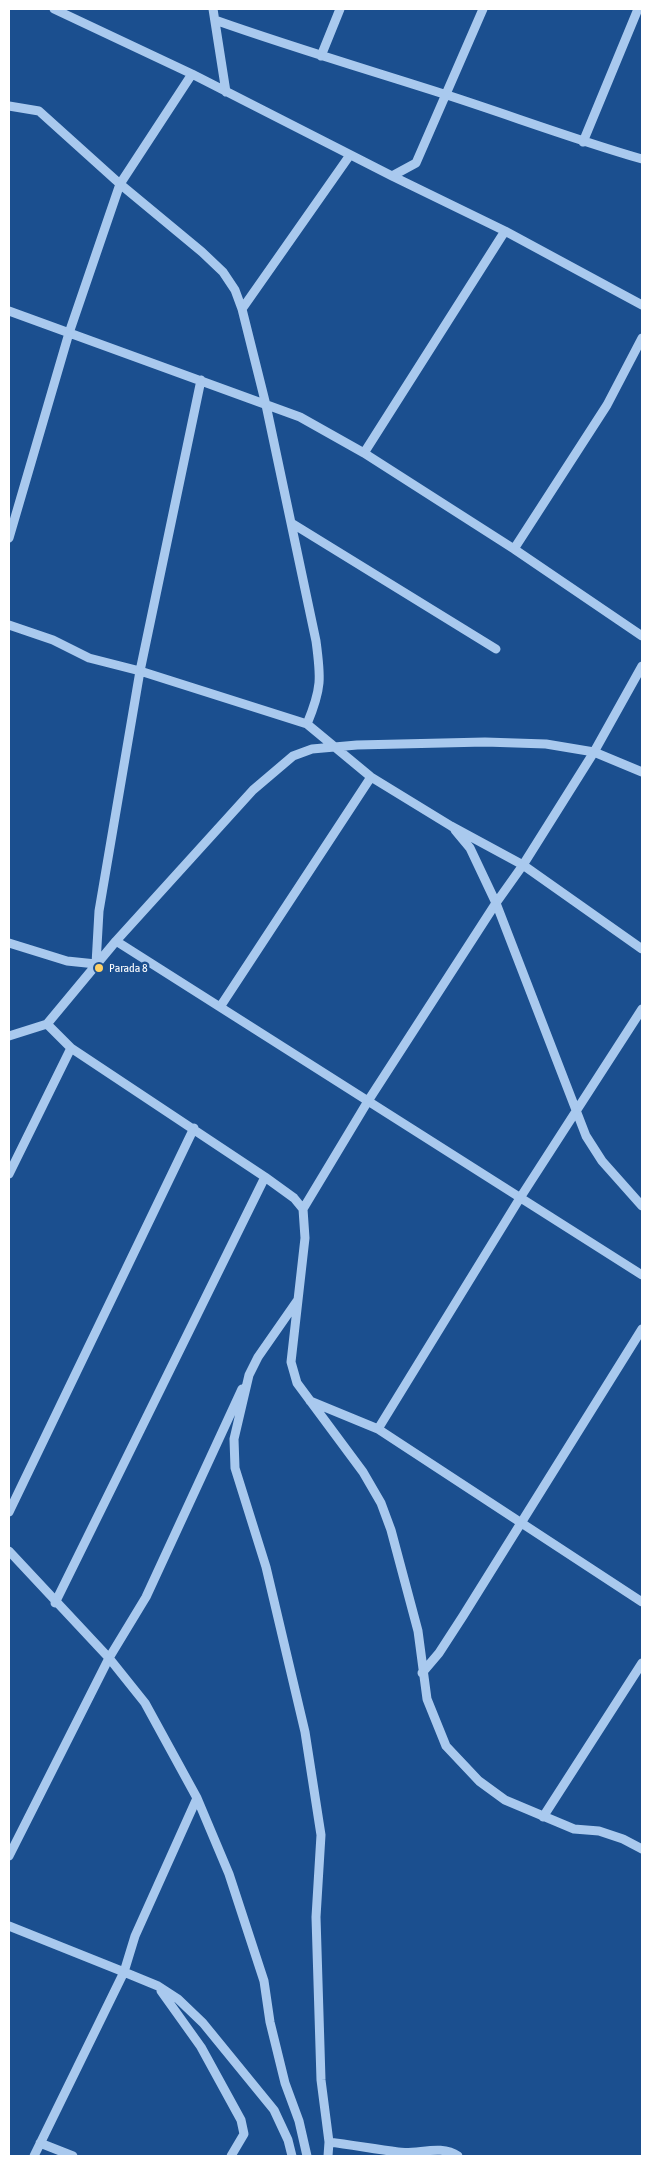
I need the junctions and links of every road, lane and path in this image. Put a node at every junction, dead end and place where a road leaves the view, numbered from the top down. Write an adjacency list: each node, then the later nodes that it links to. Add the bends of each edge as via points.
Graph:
1 (54, 9): 8 (street)
2 (213, 9): 6 (street)
3 (340, 9): 7 (street)
4 (483, 9): 10 (street)
5 (638, 9): 12 (street)
6 (214, 20): 7 (street); 9 (street)
7 (321, 56): 10 (street)
8 (192, 74): 9 (street); 16 (street)
9 (226, 92): 13 (street)
10 (447, 95): 12 (street); 15 (street, via 416,163)
11 (9, 106): 16 (street, via 39,111)
12 (583, 142): 14 (street)
13 (350, 155): 15 (street); 19 (street)
14 (642, 159)
15 (392, 176): 17 (street)
16 (120, 184): 19 (street, via 223,272); 21 (street)
17 (506, 231): 18 (street); 25 (street)
18 (642, 305)
19 (242, 309): 24 (street)
20 (9, 310): 21 (street)
21 (69, 334): 23 (street); 27 (street)
22 (642, 338): 28 (street, via 607,405)
23 (201, 380): 24 (street); 33 (street)
24 (266, 405): 25 (street, via 300,417); 26 (street)
25 (364, 453): 28 (street)
26 (293, 524): 31 (street); 34 (street, via 321,676 317,700)
27 (9, 538)
28 (514, 549): 30 (street)
29 (9, 625): 33 (street, via 53,640 89,658)
30 (642, 636)
31 (496, 649)
32 (642, 666): 36 (street)
33 (140, 671): 34 (street); 45 (street, via 99,911)
34 (307, 724): 35 (street)
35 (332, 747): 36 (street, via 485,742 546,744); 38 (street); 42 (street, via 312,749 293,756 272,772)
36 (594, 752): 37 (street); 40 (street)
37 (642, 772)
38 (371, 778): 39 (street); 46 (street)
39 (451, 826): 40 (street); 41 (street, via 470,848)
40 (523, 865): 41 (street); 44 (street)
41 (496, 903): 51 (street); 52 (street)
42 (116, 941): 45 (street); 46 (street)
43 (9, 944): 45 (street, via 67,961)
44 (642, 949)
45 (96, 964): 48 (street)
46 (220, 1007): 51 (street)
47 (642, 1009): 52 (street)
48 (47, 1024): 49 (street); 50 (street)
49 (9, 1036)
50 (71, 1048): 53 (street); 54 (street)
51 (368, 1101): 56 (street); 58 (street)
52 (576, 1112): 56 (street); 57 (street, via 602,1161)
53 (194, 1128): 55 (street); 65 (street)
54 (9, 1174)
55 (265, 1177): 58 (street, via 294,1198); 69 (street)
56 (520, 1198): 59 (street); 64 (street)
57 (642, 1206)
58 (303, 1209): 60 (street, via 306,1238)
59 (642, 1276)
60 (297, 1301): 62 (street); 63 (street, via 291,1362 297,1382)
61 (642, 1329): 66 (street)
62 (248, 1375): 70 (street, via 146,1597); 80 (street, via 234,1439 235,1468 266,1567 305,1732 321,1835 316,1917 321,2080)
63 (309, 1400): 64 (street); 72 (street, via 353,1458 381,1503 418,1631)
64 (378, 1429): 66 (street)
65 (9, 1512)
66 (520, 1523): 68 (street); 72 (street, via 439,1653)
67 (9, 1551): 69 (street)
68 (642, 1602)
69 (56, 1603): 70 (street)
70 (109, 1658): 73 (street, via 145,1703); 76 (street)
71 (642, 1663): 74 (street)
72 (422, 1673): 74 (street, via 426,1699 436,1726 459,1762 506,1800)
73 (198, 1798): 78 (street, via 135,1936); 86 (street, via 230,1874 264,1981 270,2022)
74 (542, 1816): 75 (street, via 574,1829 599,1831)
75 (642, 1849)
76 (9, 1856)
77 (9, 1926): 78 (street)
78 (124, 1972): 79 (street); 81 (street)
79 (158, 1986): 84 (street, via 201,2047 242,2120 244,2134); 85 (street, via 178,1999 203,2023 274,2110)
80 (329, 2142): 87 (street); 88 (street, via 399,2152 434,2150)
81 (40, 2143): 82 (street); 83 (street)
82 (34, 2156)
83 (73, 2156)
84 (231, 2156)
85 (292, 2156)
86 (307, 2156)
87 (328, 2156)
88 (458, 2156)

